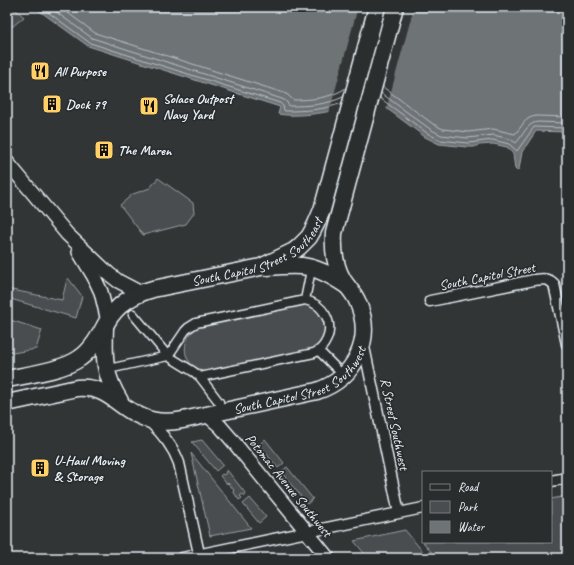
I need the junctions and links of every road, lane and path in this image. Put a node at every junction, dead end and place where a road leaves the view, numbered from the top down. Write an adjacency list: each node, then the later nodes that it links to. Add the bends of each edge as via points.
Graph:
1 (377, 7): 5 (main road, South Capitol Street Southeast, via 319,218 299,247)
2 (395, 7): 7 (main road, South Capitol Street Southwest, via 336,225 335,259)
3 (7, 162): 4 (street)
4 (67, 234): 8 (street, via 114,278); 12 (street, via 85,260 101,292)
5 (261, 267): 7 (main road, via 311,268); 8 (main road, South Capitol Street Southeast)
6 (310, 275): 9 (street)
7 (349, 287): 13 (main road, South Capitol Street Southwest, via 361,311)
8 (141, 293): 12 (main road, South Capitol Street Southeast, via 124,303)
9 (305, 300): 15 (street, via 319,306 330,325 328,337); 16 (street, via 196,323 185,331)
10 (430, 301): 14 (street, South Capitol Street, via 539,279 549,280 556,288)
11 (133, 314): 16 (street)
12 (107, 324): 20 (main road, South Capitol Street Southeast, via 89,350 74,362); 23 (main road, South Capitol Street Southwest, via 106,370 113,389)
13 (363, 340): 24 (main road, South Capitol Street Southwest, via 350,369 325,389); 29 (street, R Street Southwest)
14 (567, 344)
15 (318, 351): 18 (street); 19 (street)
16 (168, 356): 17 (street); 19 (street)
17 (113, 368)
18 (336, 368)
19 (200, 377): 21 (street)
20 (7, 379)
21 (219, 402)
22 (7, 403): 23 (main road, South Capitol Street Southwest, via 81,388 104,393)
23 (124, 406): 25 (main road, South Capitol Street Southwest)
24 (207, 415): 25 (main road, South Capitol Street Southwest, via 168,422); 30 (street, Potomac Avenue Southwest, via 232,440)
25 (148, 419): 31 (street, via 163,436 179,463)
26 (567, 478): 27 (street)
27 (552, 481)
28 (422, 508): 29 (street)
29 (399, 513): 30 (street)
30 (307, 532): 31 (street); 33 (street, Potomac Avenue Southwest)
31 (200, 556): 32 (street)
32 (182, 558)
33 (328, 558)

